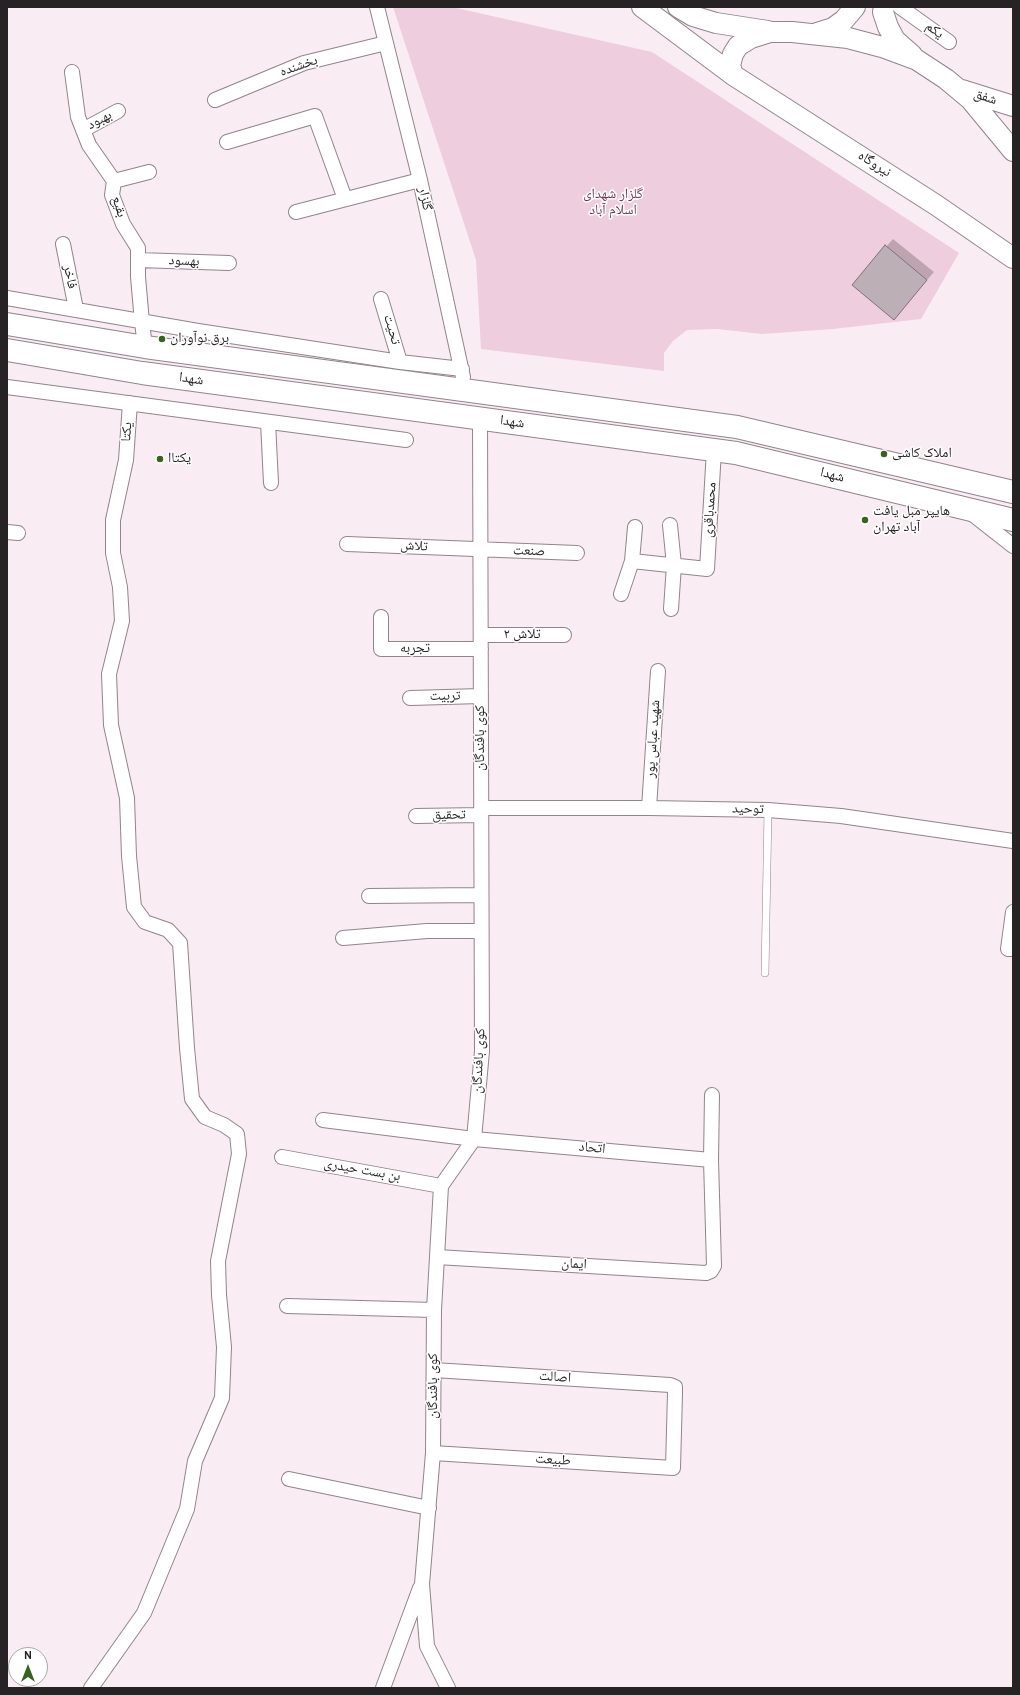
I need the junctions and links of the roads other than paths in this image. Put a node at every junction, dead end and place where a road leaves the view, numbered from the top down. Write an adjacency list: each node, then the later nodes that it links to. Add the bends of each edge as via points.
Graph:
1 (377, 7): 10 (street, گلزار)
2 (641, 7): 13 (main road, نیروگاه)
3 (678, 7): 7 (main road, via 693,16 716,23)
4 (855, 7): 8 (main road, via 833,28)
5 (884, 7): 11 (main road, via 883,12 892,34)
6 (900, 7): 9 (street, یکم)
7 (770, 32): 8 (main road); 13 (main road, via 750,38 738,46 730,65)
8 (814, 34): 11 (main road, via 848,38)
9 (949, 42)
10 (386, 43): 15 (street, بخشنده, via 304,63); 22 (street, گلزار)
11 (917, 60): 14 (main road)
12 (72, 72): 18 (street, بقیع, via 78,117)
13 (734, 75): 27 (main road, نیروگاه, via 936,205)
14 (958, 89): 16 (main road, شفق); 20 (main road, via 970,99)
15 (215, 100)
16 (1013, 106)
17 (118, 111): 18 (street, بهبود)
18 (83, 130): 23 (street, بقیع, via 89,145)
19 (227, 142): 24 (street, via 315,116)
20 (1013, 151)
21 (150, 172): 23 (street)
22 (420, 180): 24 (street); 38 (street, گلزار)
23 (114, 181): 28 (street, بقیع, via 112,195 123,224 138,248)
24 (345, 199): 25 (street)
25 (296, 212)
26 (63, 244): 32 (street, فاخر)
27 (1013, 258)
28 (138, 260): 29 (street, بهسود); 33 (street, بقیع)
29 (229, 263)
30 (7, 298): 32 (street)
31 (382, 299): 37 (street, تحیت)
32 (76, 309): 33 (street)
33 (142, 322): 35 (street, بقیع); 37 (street)
34 (7, 324): 35 (main road, شهدا)
35 (145, 347): 40 (main road, شهدا)
36 (7, 350): 42 (main road, شهدا, via 142,373)
37 (400, 362): 38 (street)
38 (462, 369): 40 (street, گلزار)
39 (7, 387): 41 (street)
40 (466, 391): 47 (main road, شهدا, via 737,427)
41 (130, 403): 43 (street); 93 (street, یکتا, via 126,460 113,520 113,553 120,587 122,621 109,674 111,725 127,798 134,907 145,922 168,930 180,943 192,1100 205,1117 237,1134 239,1154 218,1261 224,1346 222,1398 196,1462 187,1509 144,1613)
42 (480, 419): 45 (main road, شهدا); 54 (street, کوی بافندگان)
43 (268, 422): 44 (street); 46 (street)
44 (406, 440)
45 (714, 450): 48 (main road, شهدا, via 736,453); 57 (street, محمدباقری, via 707,569)
46 (271, 483)
47 (1013, 492)
48 (965, 508): 49 (main road, شهدا); 53 (street)
49 (1013, 520)
50 (670, 525): 57 (street)
51 (634, 527): 56 (street)
52 (347, 544): 54 (street, تلاش)
53 (1013, 546)
54 (481, 550): 55 (street, صنعت); 62 (street, کوی بافندگان)
55 (577, 553)
56 (632, 561): 57 (street); 58 (street)
57 (674, 566): 59 (street)
58 (621, 594)
59 (671, 609)
60 (382, 617): 62 (street, تجربه, via 382,649)
61 (564, 635): 62 (street, تلاش ۲)
62 (481, 642): 64 (street, کوی بافندگان)
63 (658, 671): 66 (street, شهید عباس پور)
64 (481, 696): 65 (street, تربیت); 68 (street, کوی بافندگان)
65 (410, 698)
66 (649, 808): 67 (street, توحید); 68 (street, توحید)
67 (768, 810): 70 (street, توحید, via 840,816); 77 (lane)
68 (481, 812): 69 (street, تحقیق); 71 (street, کوی بافندگان)
69 (416, 816)
70 (1013, 841)
71 (481, 895): 72 (street); 74 (street, کوی بافندگان)
72 (369, 896)
73 (1013, 912): 76 (street, via 1008,949)
74 (481, 931): 75 (street, via 427,931); 80 (street, کوی بافندگان, via 482,1051)
75 (343, 938)
76 (1013, 949)
77 (765, 973)
78 (712, 1095): 82 (street)
79 (323, 1120): 80 (street, اتحاد)
80 (474, 1139): 82 (street, اتحاد); 83 (street, کوی بافندگان)
81 (282, 1157): 83 (street, بن بست حیدری)
82 (710, 1160): 84 (street, ایمان, via 714,1266 706,1273)
83 (441, 1186): 84 (street, کوی بافندگان)
84 (437, 1257): 86 (street, کوی بافندگان)
85 (286, 1306): 86 (street)
86 (434, 1310): 87 (street, کوی بافندگان)
87 (434, 1370): 88 (street, کوی بافندگان); 89 (street, اصالت, via 675,1387)
88 (433, 1453): 89 (street, طبیعت); 91 (street, کوی بافندگان)
89 (673, 1468)
90 (289, 1479): 91 (street)
91 (428, 1508): 92 (street, کوی بافندگان)
92 (422, 1584): 94 (street); 95 (street, کوی بافندگان, via 427,1646)
93 (91, 1688)
94 (383, 1688)
95 (448, 1688)

